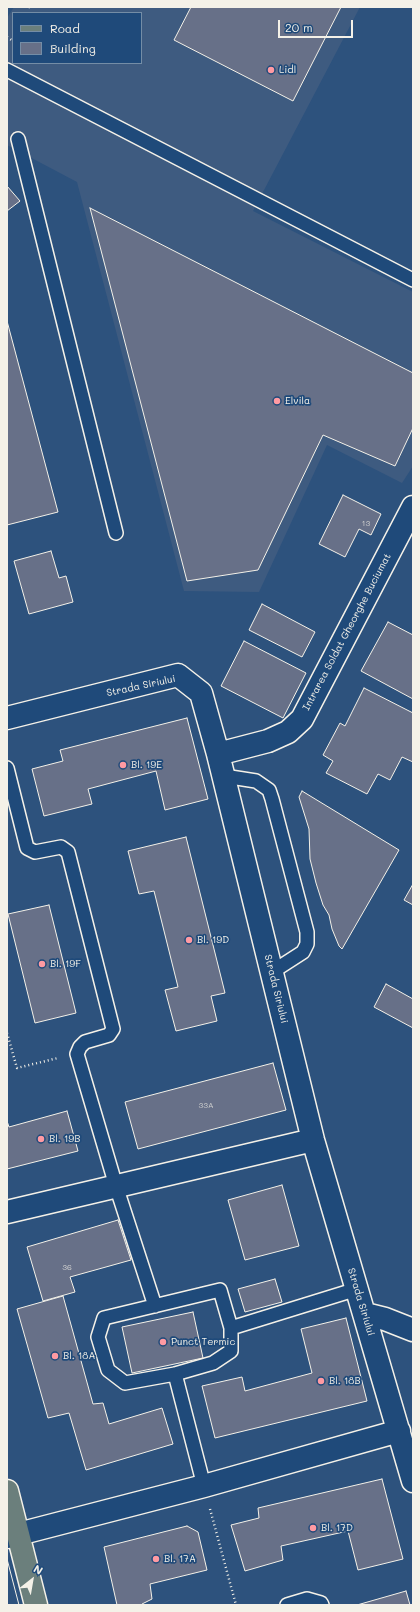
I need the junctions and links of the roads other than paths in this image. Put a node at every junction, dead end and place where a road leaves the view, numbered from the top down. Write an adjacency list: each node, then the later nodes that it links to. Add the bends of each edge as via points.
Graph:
1 (7, 70): 3 (lane)
2 (18, 139): 5 (lane)
3 (413, 280)
4 (413, 507): 7 (street, Intrarea Soldat Gheorghe Buciumat, via 302,719 288,732 268,741)
5 (116, 533)
6 (7, 718): 7 (street, Strada Siriului, via 178,675 201,693)
7 (218, 754): 9 (street, Strada Siriului)
8 (7, 768): 12 (lane, via 27,848 35,852 61,847 68,852 113,1029 109,1035 85,1042 78,1054)
9 (224, 776): 10 (street, Strada Siriului); 10 (lane, via 256,781 268,790 307,932 307,944 303,952)
10 (272, 972): 11 (street, Strada Siriului)
11 (313, 1140): 12 (street); 14 (street, Strada Siriului)
12 (116, 1186): 13 (street); 15 (lane)
13 (7, 1212)
14 (357, 1289): 16 (street, Strada Siriului); 17 (lane)
15 (155, 1306): 17 (lane, via 220,1290); 19 (lane, via 104,1318 98,1337 108,1370 125,1383)
16 (365, 1314): 18 (street); 20 (street, Strada Siriului)
17 (231, 1328): 19 (lane, via 231,1351 213,1363)
18 (413, 1330)
19 (175, 1374): 22 (lane)
20 (399, 1430): 21 (street, Strada Siriului); 22 (street)
21 (413, 1481)
22 (204, 1486): 24 (street)
23 (7, 1491): 24 (main road)
24 (12, 1536): 25 (main road)
25 (36, 1605)
26 (287, 1605): 27 (lane, via 307,1599)
27 (322, 1605)

